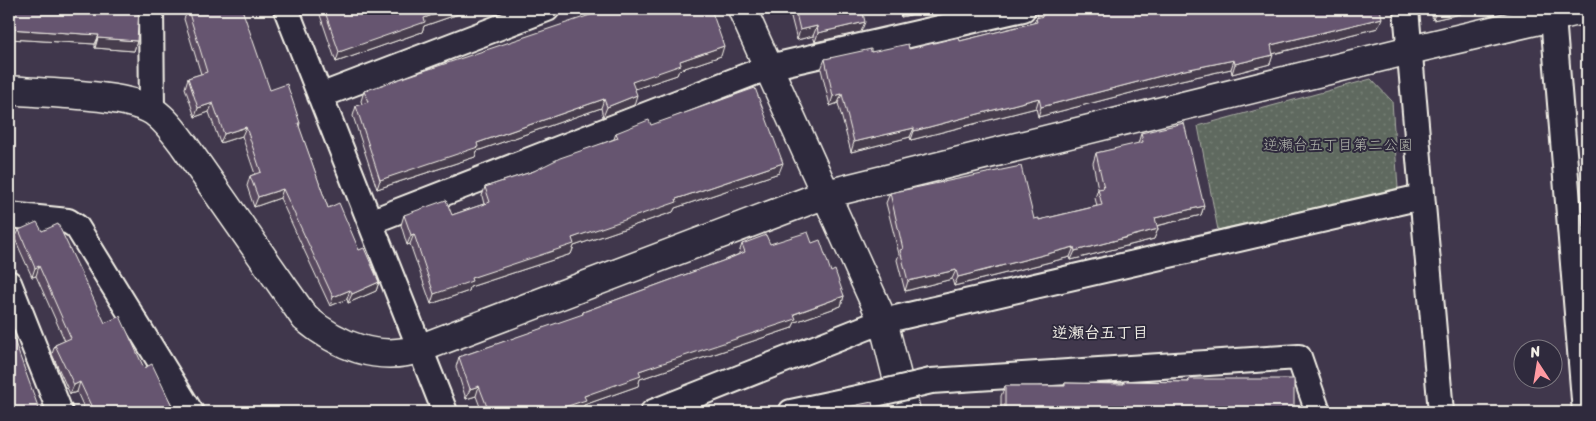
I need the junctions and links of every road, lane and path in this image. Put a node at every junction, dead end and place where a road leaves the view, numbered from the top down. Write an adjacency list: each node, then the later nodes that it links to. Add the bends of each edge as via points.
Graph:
1 (151, 9): 13 (street)
2 (286, 9): 12 (street)
3 (547, 9): 12 (street)
4 (742, 9): 10 (street)
5 (1023, 9): 10 (street)
6 (1406, 9): 9 (street)
7 (1587, 9): 8 (street)
8 (1553, 17): 9 (street); 29 (street)
9 (1410, 50): 14 (street); 15 (street)
10 (768, 67): 14 (street); 17 (street)
11 (9, 90): 13 (street, via 129,103)
12 (320, 96): 17 (street)
13 (152, 111): 20 (street, via 184,145 304,318 346,346 364,351 396,353)
14 (826, 194): 19 (street); 20 (street)
15 (1422, 197): 19 (street); 28 (street)
16 (9, 215): 22 (street, via 68,221 77,227)
17 (370, 222): 20 (street)
18 (9, 284): 21 (street)
19 (883, 321): 24 (street); 26 (street)
20 (421, 348): 23 (street)
21 (60, 412)
22 (191, 412)
23 (445, 412)
24 (652, 412)
25 (791, 412): 27 (street, bridge, via 932,381 1299,357)
26 (906, 412)
27 (1318, 412)
28 (1441, 412)
29 (1585, 412)

